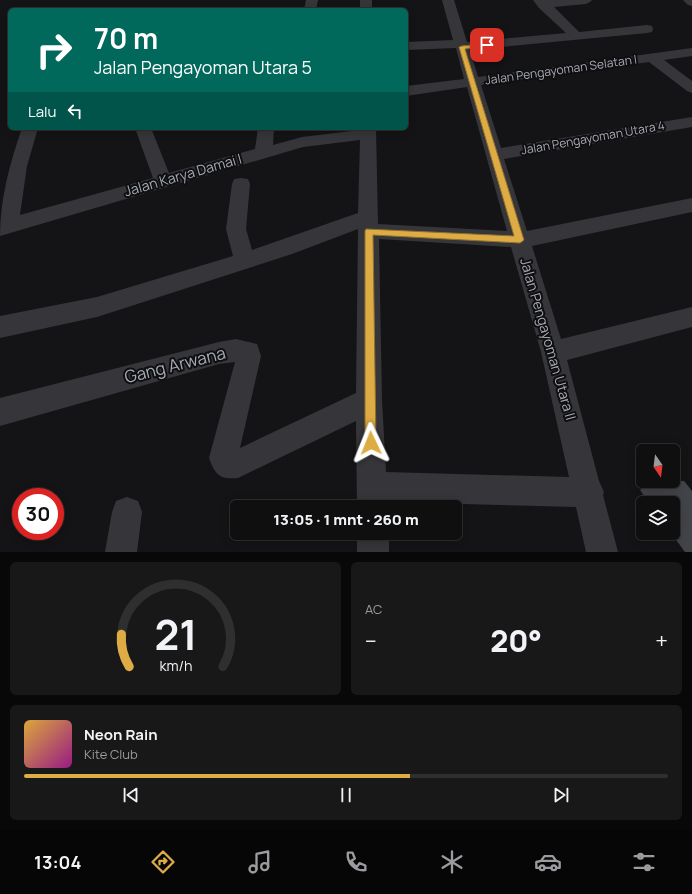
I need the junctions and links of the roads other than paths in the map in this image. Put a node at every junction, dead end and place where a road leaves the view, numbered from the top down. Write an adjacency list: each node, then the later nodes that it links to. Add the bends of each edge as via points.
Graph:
1 (448, 0): 9 (street, Jalan Pengayoman Utara II)
2 (586, 0): 4 (street)
3 (689, 0): 5 (street)
4 (541, 2): 7 (street)
5 (692, 2)
6 (647, 29): 7 (street)
7 (576, 36): 9 (street)
8 (408, 46): 9 (street)
9 (462, 46): 12 (street, Jalan Pengayoman Utara II)
10 (692, 52): 11 (street, Jalan Pengayoman Selatan I)
11 (652, 58): 12 (street, Jalan Pengayoman Selatan I); 13 (street)
12 (473, 82): 14 (street, Jalan Pengayoman Selatan I); 21 (street, Jalan Pengayoman Utara II)
13 (692, 88)
14 (408, 91)
15 (692, 122): 21 (street, Jalan Pengayoman Utara 4)
16 (29, 130): 26 (street)
17 (144, 130): 22 (street)
18 (266, 130): 20 (street)
19 (368, 131): 20 (street, Jalan Karya Damai I); 25 (street)
20 (264, 151): 22 (street, Jalan Karya Damai I)
21 (494, 155): 27 (street, Jalan Pengayoman Utara II)
22 (163, 181): 26 (street, Jalan Karya Damai I)
23 (241, 184): 28 (street, via 236,229)
24 (692, 205): 27 (street)
25 (369, 224): 27 (street); 28 (street); 32 (street)
26 (4, 227)
27 (520, 240): 31 (street, Jalan Pengayoman Utara II)
28 (246, 261): 30 (street, via 97,307)
29 (692, 317): 31 (street)
30 (0, 327)
31 (553, 352): 34 (street, Jalan Pengayoman Utara II)
32 (369, 400): 33 (street, Gang Arwana, via 238,464 228,465 223,458 248,352 219,353); 35 (street)
33 (0, 412)
34 (588, 492): 35 (street); 40 (street, Jalan Pengayoman Utara II)
35 (372, 497)
36 (127, 512): 38 (street)
37 (373, 540): 39 (street)
38 (121, 552)
39 (373, 552)
40 (602, 552)

